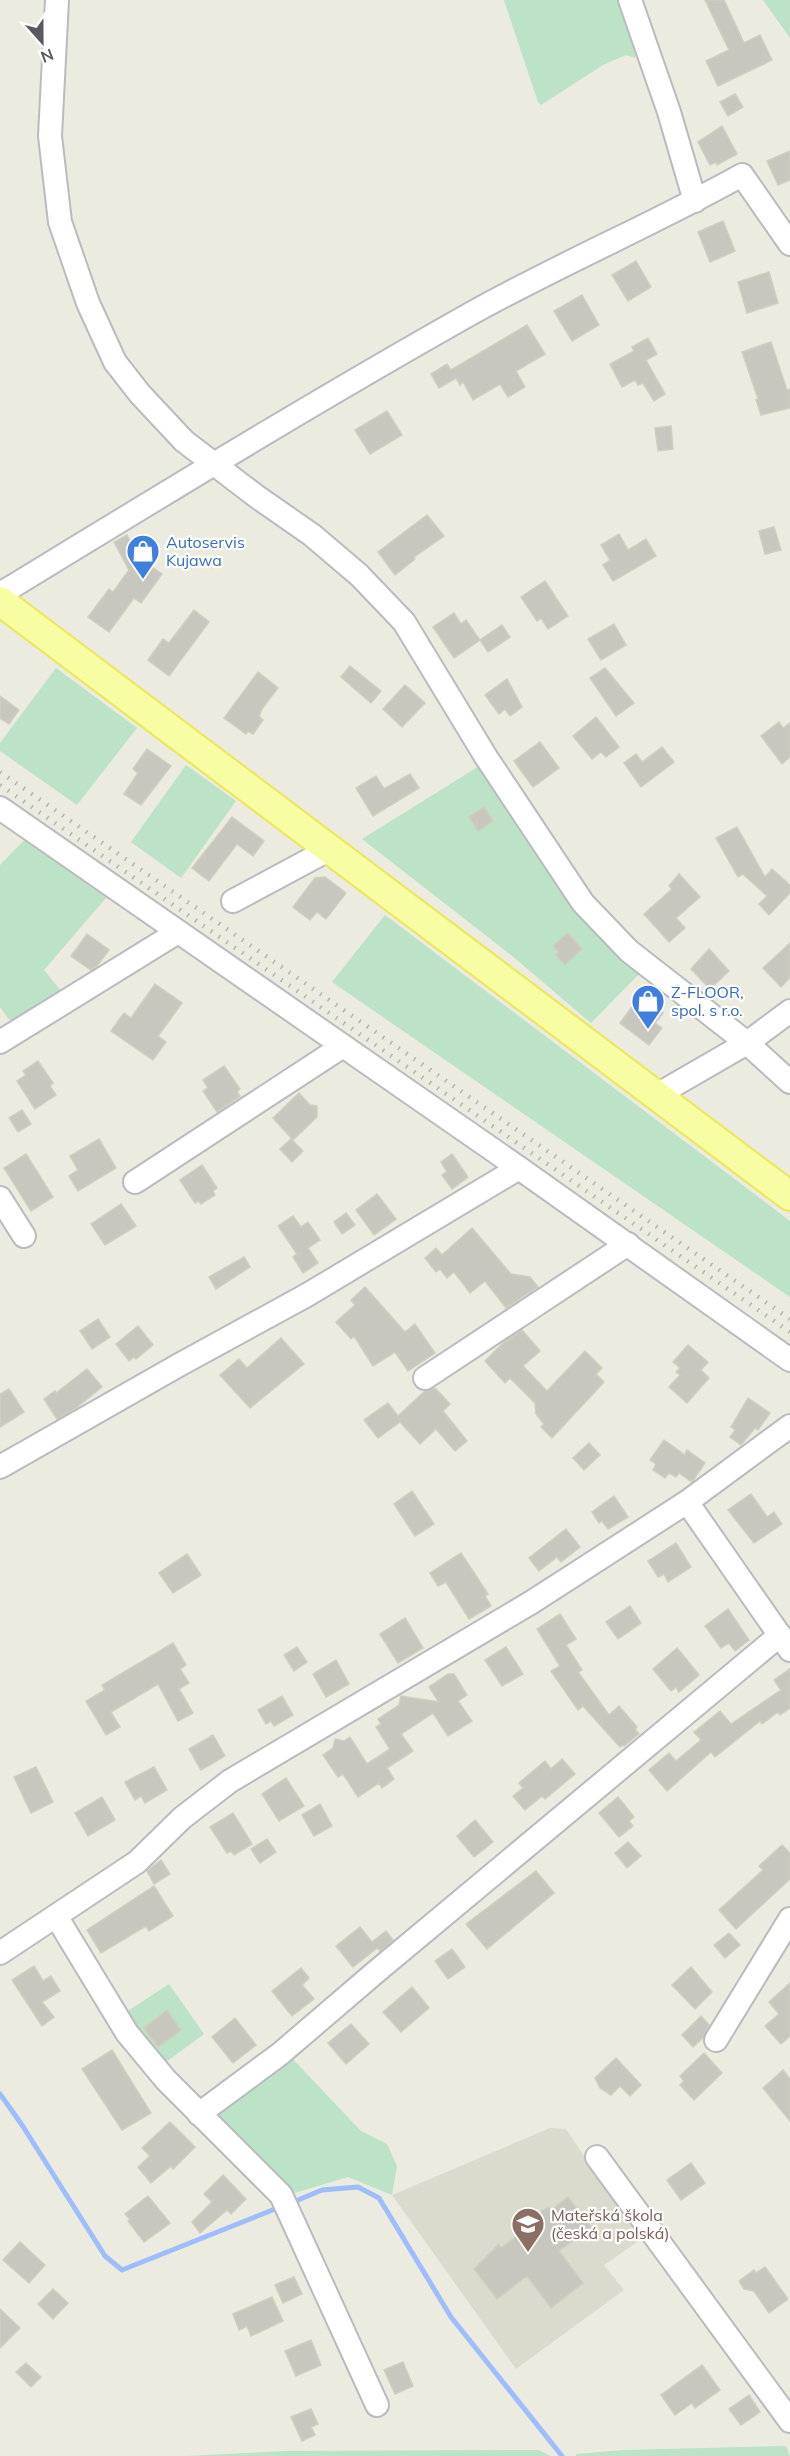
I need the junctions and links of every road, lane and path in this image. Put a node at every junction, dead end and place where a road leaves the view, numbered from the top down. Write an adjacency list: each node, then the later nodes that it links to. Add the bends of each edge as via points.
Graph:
1 (57, 0): 5 (street, via 50,136 60,222 88,303 116,362 157,414)
2 (630, 0): 3 (street)
3 (695, 201): 4 (street, via 742,175); 5 (street, via 473,312)
4 (790, 244)
5 (213, 464): 6 (street); 14 (street, via 312,535 359,575 404,622 499,777 583,903 629,951)
6 (0, 594)
7 (0, 601): 9 (main road)
8 (0, 808): 11 (street)
9 (330, 849): 10 (street); 17 (main road)
10 (233, 901)
11 (178, 932): 13 (street); 15 (street)
12 (790, 1011): 14 (street)
13 (0, 1042)
14 (747, 1043): 16 (street); 17 (street)
15 (343, 1046): 18 (street); 19 (street)
16 (790, 1082)
17 (657, 1095): 20 (main road)
18 (519, 1167): 23 (street); 27 (street, via 308,1295)
19 (135, 1182)
20 (790, 1196)
21 (0, 1198): 22 (street)
22 (24, 1236)
23 (628, 1244): 24 (street); 25 (street)
24 (790, 1360)
25 (425, 1378)
26 (790, 1426): 28 (street)
27 (0, 1467)
28 (687, 1502): 29 (street); 30 (street, via 532,1602 230,1781 182,1818 137,1862)
29 (785, 1643): 34 (street, via 376,1971 280,2054)
30 (56, 1916): 32 (street); 34 (street, via 127,2033)
31 (790, 1918): 33 (street)
32 (0, 1953)
33 (716, 2040)
34 (199, 2114): 36 (street, via 281,2195)
35 (597, 2157): 37 (street)
36 (377, 2405)
37 (790, 2421)

